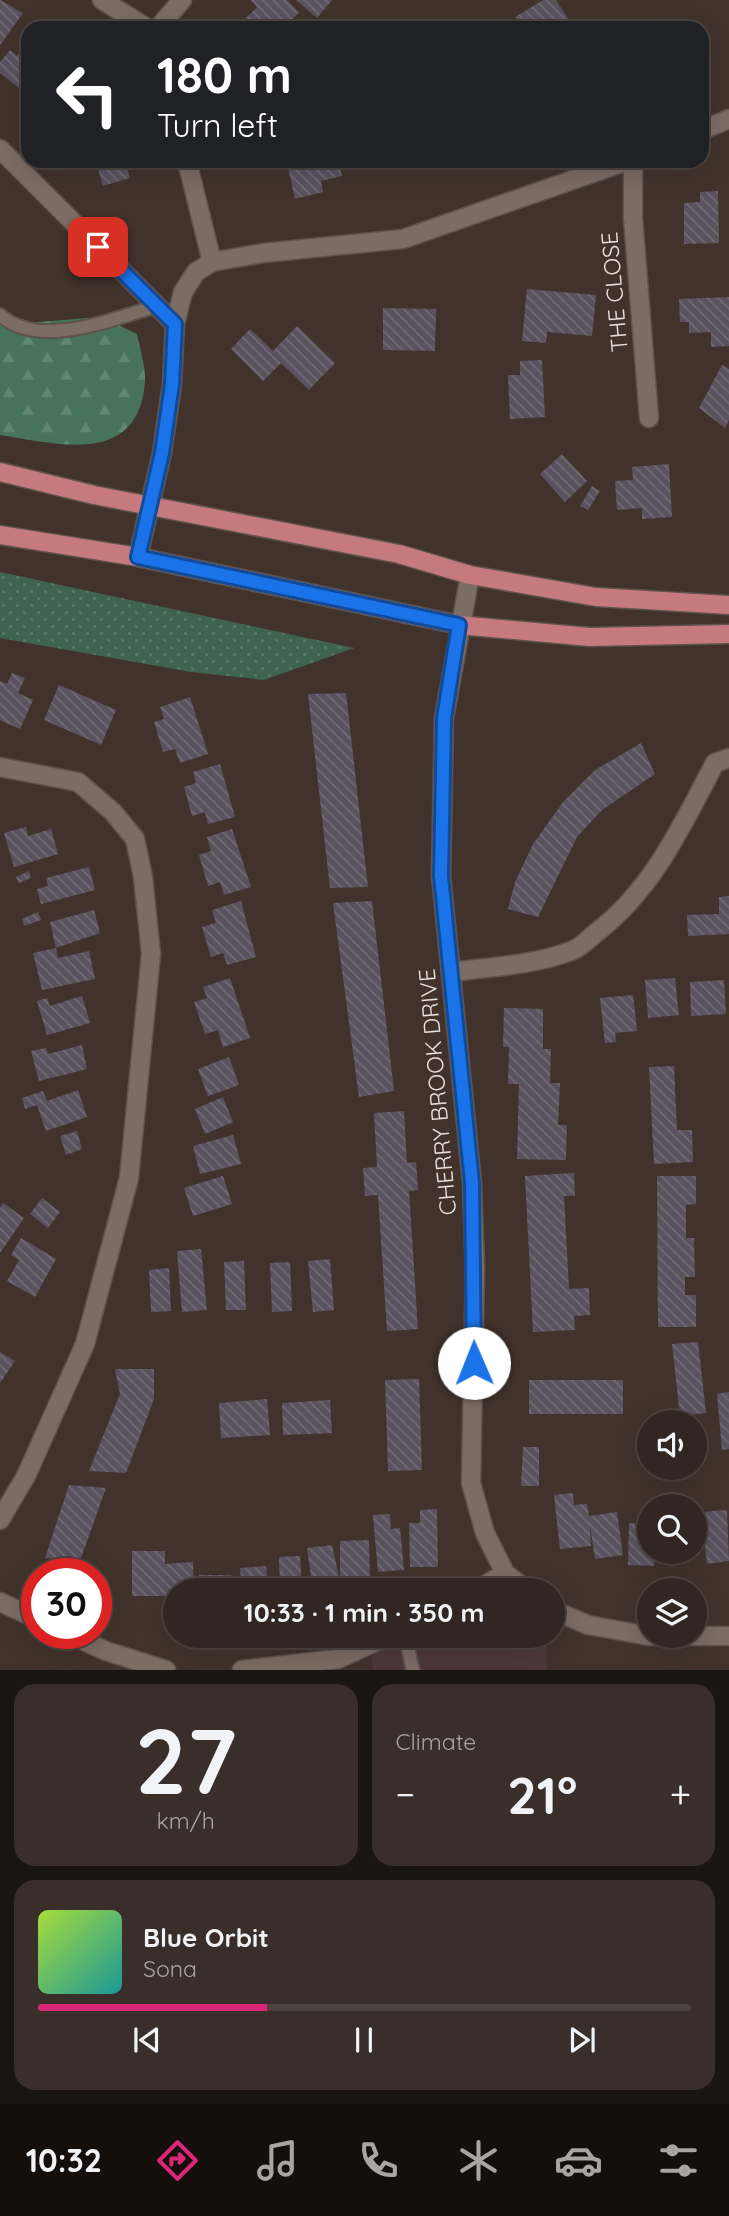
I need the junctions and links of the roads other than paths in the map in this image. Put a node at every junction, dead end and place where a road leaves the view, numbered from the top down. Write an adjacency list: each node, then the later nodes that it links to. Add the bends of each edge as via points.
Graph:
1 (102, 0): 3 (street)
2 (182, 0): 4 (street)
3 (136, 21)
4 (164, 21)
5 (729, 119): 6 (street)
6 (709, 127)
7 (0, 149): 12 (street)
8 (189, 168): 11 (street)
9 (607, 168): 11 (street, via 403,239)
10 (633, 168): 15 (street, THE CLOSE)
11 (212, 262): 14 (street, via 196,272 183,292)
12 (157, 306): 13 (lane, via 62,329 32,331 11,325); 14 (street)
13 (0, 314)
14 (175, 324): 17 (street, via 172,384)
15 (649, 418)
16 (0, 472): 17 (main road)
17 (149, 504): 19 (street); 20 (main road, via 398,554)
18 (0, 535): 19 (main road)
19 (138, 557): 22 (main road)
20 (470, 575): 21 (main road, via 596,597); 22 (street, CHERRY BROOK DRIVE)
21 (729, 605)
22 (459, 625): 23 (main road, via 590,637); 26 (street, CHERRY BROOK DRIVE, via 444,718 441,824 441,876)
23 (729, 634)
24 (729, 758): 26 (street, via 715,763 645,888 574,950 529,962)
25 (0, 767): 27 (street, via 78,782 113,812 135,839 151,954 129,1178 85,1344 26,1476)
26 (451, 972): 28 (street, CHERRY BROOK DRIVE, via 472,1183 471,1483 485,1533)
27 (0, 1520)
28 (505, 1573): 29 (street); 30 (street, CHERRY BROOK DRIVE)
29 (497, 1578)
30 (511, 1578)
31 (0, 1602): 32 (street)
32 (21, 1612)
33 (565, 1615): 34 (street, via 588,1625)
34 (637, 1634)
35 (707, 1636): 36 (street)
36 (729, 1636)
37 (362, 1648): 41 (street, via 338,1659)
38 (408, 1648): 42 (lane)
39 (102, 1649): 40 (street)
40 (166, 1670)
41 (242, 1670)
42 (413, 1670)

